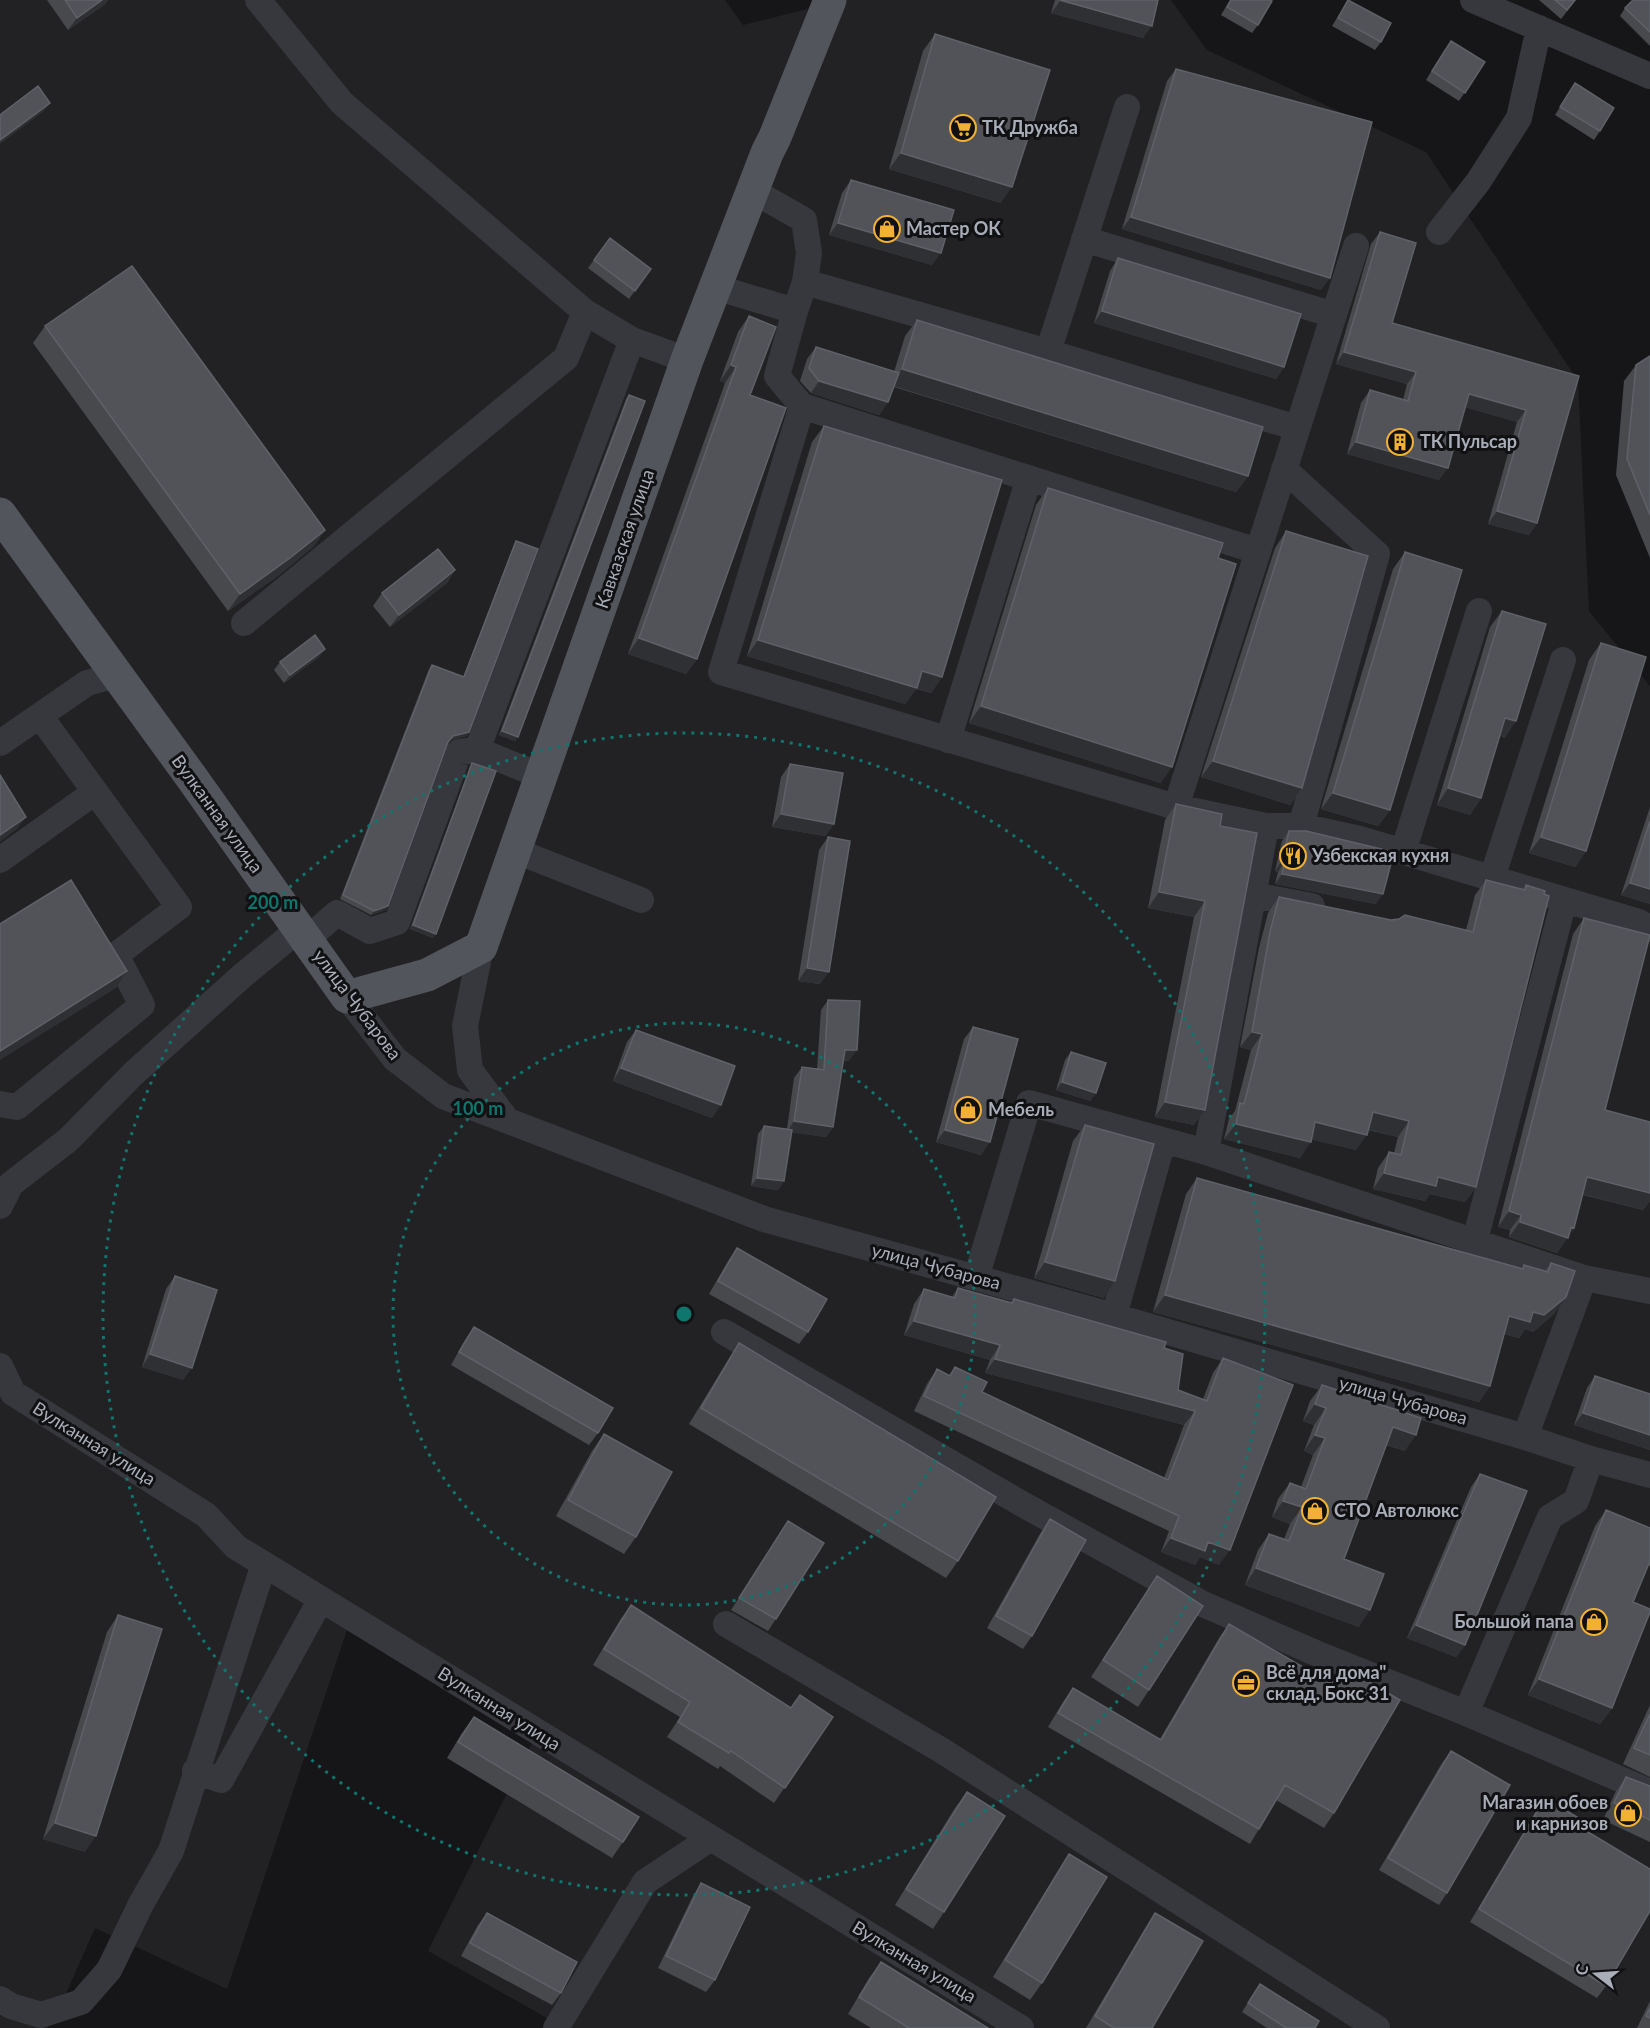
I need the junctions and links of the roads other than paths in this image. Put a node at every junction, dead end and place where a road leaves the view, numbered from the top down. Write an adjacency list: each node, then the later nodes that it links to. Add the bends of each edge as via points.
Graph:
1 (258, 0): 14 (street, via 342,103)
2 (830, 0): 7 (main road, Кавказская улица)
3 (1473, 0): 4 (street)
4 (1539, 28): 5 (street); 8 (street, via 1519,118 1478,182)
5 (1650, 76)
6 (1127, 107): 9 (street)
7 (753, 191): 11 (street, via 804,220 809,253); 12 (main road, Кавказская улица)
8 (1439, 232)
9 (1084, 239): 15 (street); 17 (street)
10 (1356, 246): 15 (street)
11 (805, 282): 13 (street); 17 (street)
12 (715, 287): 13 (street); 18 (main road, Кавказская улица)
13 (795, 311): 19 (street, via 777,376)
14 (585, 312): 16 (street); 26 (street, via 566,358)
15 (1334, 315): 20 (street)
16 (632, 340): 18 (street); 32 (street)
17 (1048, 352): 20 (street)
18 (687, 360): 33 (main road, Кавказская улица)
19 (802, 406): 22 (street); 30 (street, via 721,672)
20 (1298, 428): 21 (street)
21 (1284, 469): 24 (street); 37 (street, via 1377,554)
22 (1029, 478): 24 (street); 30 (street)
23 (0, 514): 28 (main road, Вулканная улица)
24 (1257, 551): 35 (street)
25 (1479, 611): 39 (street)
26 (244, 623)
27 (1563, 660): 41 (street)
28 (116, 675): 29 (street, via 87,683); 47 (main road, Вулканная улица)
29 (40, 716): 31 (street); 34 (street)
30 (948, 740): 35 (street)
31 (0, 743)
32 (477, 750): 33 (street); 47 (street, via 459,752 397,922 370,931 337,913)
33 (542, 776): 38 (main road, Кавказская улица)
34 (95, 792): 40 (street); 50 (street, via 179,907 116,955 142,1005 17,1107)
35 (1176, 807): 36 (street)
36 (1266, 826): 37 (street); 42 (street)
37 (1301, 826): 39 (street)
38 (516, 851): 43 (street); 48 (main road, Кавказская улица)
39 (1403, 852): 41 (street)
40 (0, 860)
41 (1492, 878): 44 (street)
42 (1253, 895): 45 (street); 53 (street)
43 (641, 900)
44 (1564, 901): 46 (street, via 1640,922); 55 (street)
45 (1338, 912)
46 (1650, 929)
47 (303, 934): 49 (main road, улица Чубарова); 54 (street, via 242,976 133,1074 68,1140 12,1184)
48 (481, 947): 49 (main road, via 427,975); 51 (street, via 465,1026 470,1070)
49 (347, 997): 51 (street, улица Чубарова, via 395,1059 427,1084 443,1096)
50 (0, 1104)
51 (506, 1119): 56 (street, улица Чубарова, via 764,1219)
52 (1163, 1141): 53 (street); 56 (street, via 1029,1103); 59 (street)
53 (1206, 1152): 55 (street)
54 (0, 1206)
55 (1474, 1240): 57 (street)
56 (976, 1278): 59 (street, улица Чубарова)
57 (1584, 1278): 58 (street); 62 (street)
58 (1650, 1291)
59 (1114, 1316): 62 (street, улица Чубарова)
60 (724, 1332): 68 (street, via 1203,1604)
61 (0, 1366): 65 (street, Вулканная улица, via 13,1393 206,1515 236,1547)
62 (1525, 1437): 63 (street, улица Чубарова)
63 (1591, 1459): 64 (street, улица Чубарова); 68 (street, via 1576,1501 1550,1517)
64 (1650, 1475)
65 (264, 1564): 66 (street, Вулканная улица); 69 (street)
66 (321, 1599): 69 (street, via 221,1780); 71 (street, Вулканная улица)
67 (726, 1624): 75 (street, via 941,1750)
68 (1466, 1713): 70 (street)
69 (195, 1771): 72 (street, via 171,1851 109,1970 81,2002 41,2015)
70 (1650, 1792)
71 (711, 1838): 73 (street, via 645,1882); 74 (street, Вулканная улица)
72 (0, 1999)
73 (556, 2028)
74 (1021, 2028)
75 (1377, 2028)

